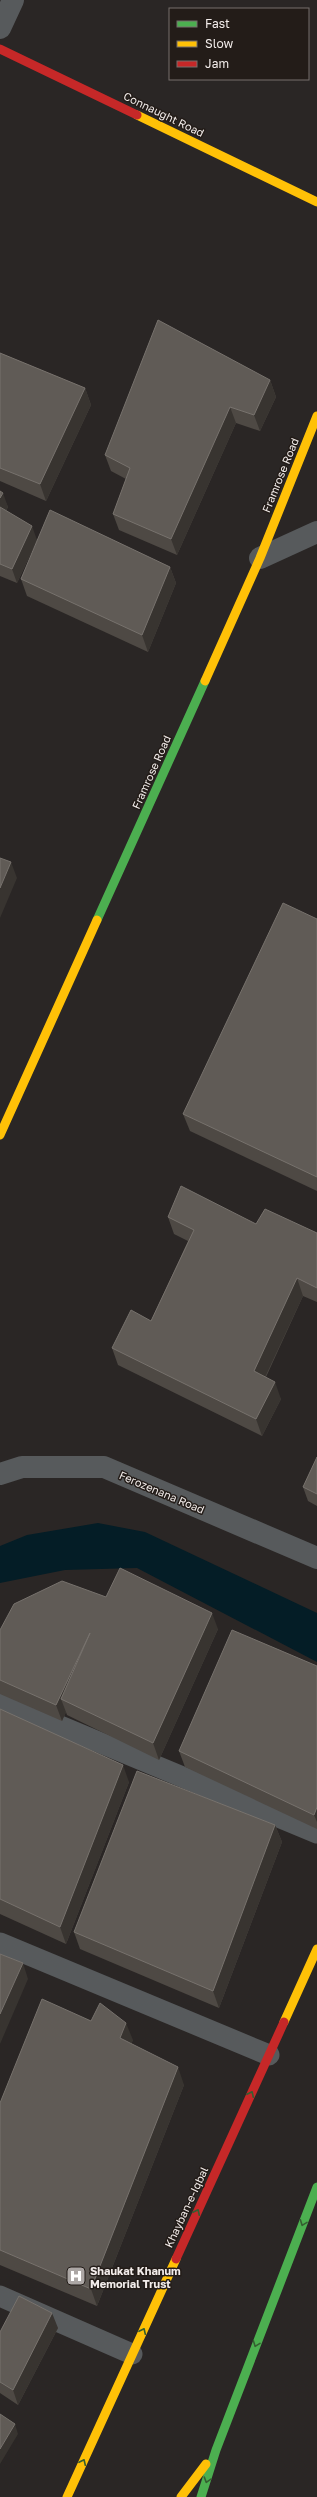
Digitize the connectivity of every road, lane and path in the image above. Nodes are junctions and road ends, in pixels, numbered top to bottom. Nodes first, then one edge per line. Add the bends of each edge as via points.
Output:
1 (13, 0) edge
2 (0, 28) edge
3 (0, 49) edge
4 (317, 202) edge
5 (317, 416) edge
6 (317, 532) edge
7 (260, 558) junction
8 (0, 1135) edge
9 (0, 1474) edge
10 (317, 1558) edge
11 (0, 1701) edge
12 (317, 1833) edge
13 (0, 1943) edge
14 (317, 1949) edge
15 (269, 2055) junction
16 (317, 2187) edge
17 (0, 2296) edge
18 (132, 2354) junction
19 (216, 2450) junction
20 (67, 2497) edge
21 (181, 2497) edge
22 (201, 2497) edge

1 - 2 street
3 - 4 street, Connaught Road
5 - 7 street, Framrose Road
6 - 7 street
7 - 8 street, Framrose Road
9 - 10 street, Ferozenana Road via 22,1467 104,1467
11 - 12 lane
13 - 15 lane
14 - 15 street, Khayban-e-Iqbal
18 -> 15 street, Khayban-e-Iqbal
16 -> 19 street
17 - 18 lane
20 -> 18 street, Khayban-e-Iqbal
19 - 21 street
19 -> 22 street

